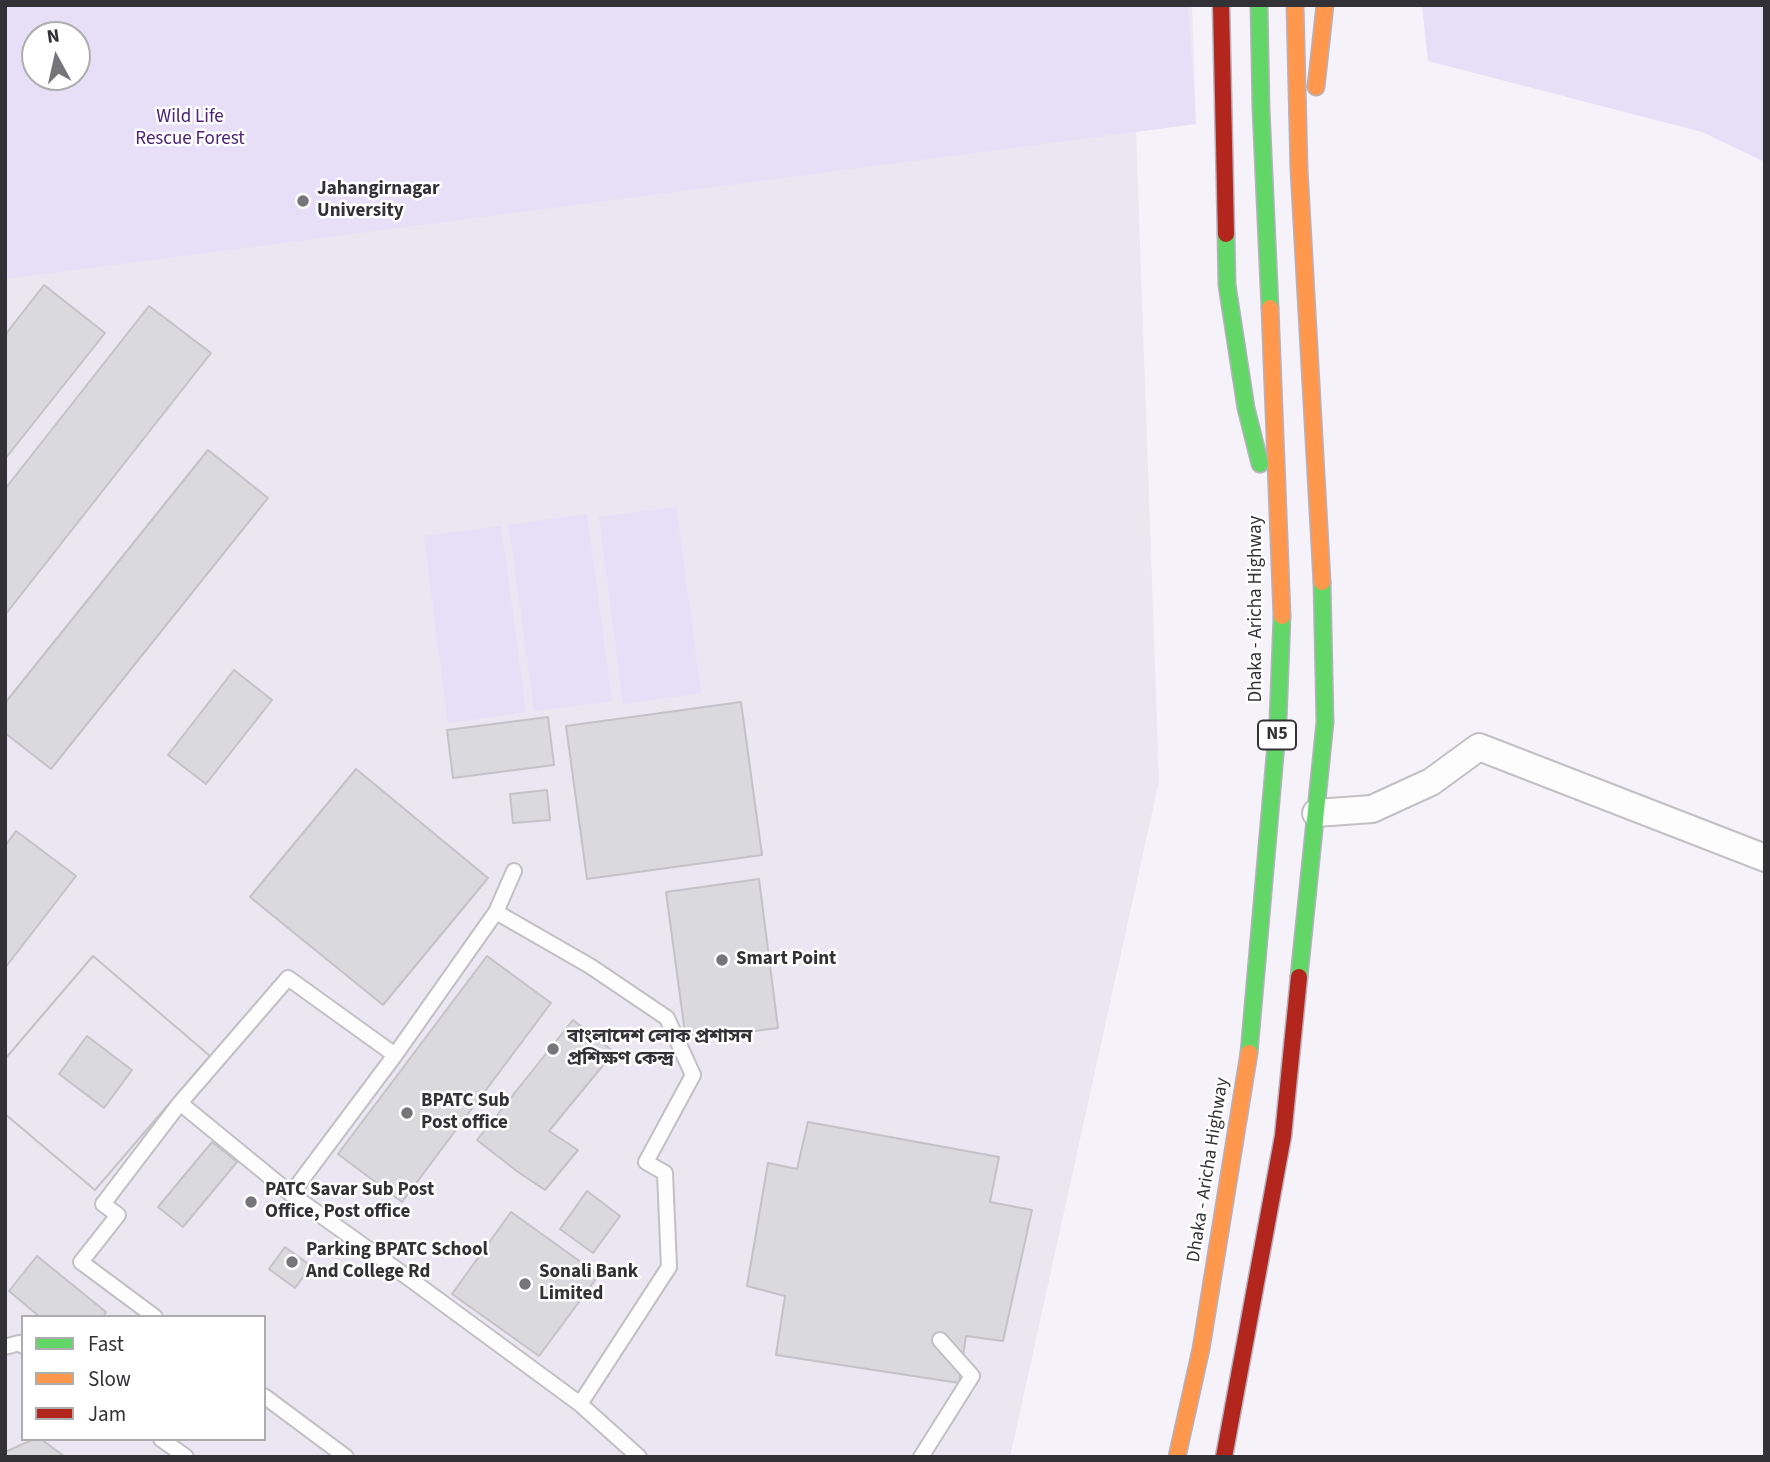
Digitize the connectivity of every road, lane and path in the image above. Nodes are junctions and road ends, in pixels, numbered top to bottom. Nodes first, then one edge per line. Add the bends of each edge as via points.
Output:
1 (1221, 5) edge
2 (1259, 5) edge
3 (1295, 5) edge
4 (1325, 5) edge
5 (1299, 169) junction
6 (1279, 538) junction
7 (1316, 813) junction
8 (1765, 858) edge
9 (514, 871) dead end
10 (496, 912) junction
11 (396, 1055) junction
12 (180, 1103) junction
13 (291, 1194) junction
14 (153, 1315) edge
15 (940, 1340) dead end
16 (266, 1397) edge
17 (580, 1404) junction
18 (164, 1441) edge
19 (186, 1457) edge
20 (346, 1457) edge
21 (639, 1457) edge
22 (921, 1457) edge
23 (1177, 1457) edge
24 (1224, 1457) edge

1 - 6 highway via 1227,285 1246,408
2 - 6 highway, Dhaka - Aricha Highway / N5
3 - 5 highway, N5
4 - 5 highway via 1313,106
5 - 7 highway, N5 via 1324,612 1325,722
6 - 23 highway, Dhaka - Aricha Highway / N5 via 1278,721 1250,1047 1202,1349
7 - 8 street via 1372,809 1431,782 1479,747
7 - 24 highway, N5 via 1283,1136
9 - 10 lane
10 - 11 lane
10 - 17 lane via 590,966 667,1018 693,1075 646,1162 666,1173 668,1267
11 - 12 lane via 288,978
11 - 13 lane
12 - 13 lane
12 - 14 lane via 103,1204 118,1215 81,1262
13 - 17 lane
15 - 22 lane via 972,1376
16 - 20 lane
17 - 21 lane
18 - 19 lane

